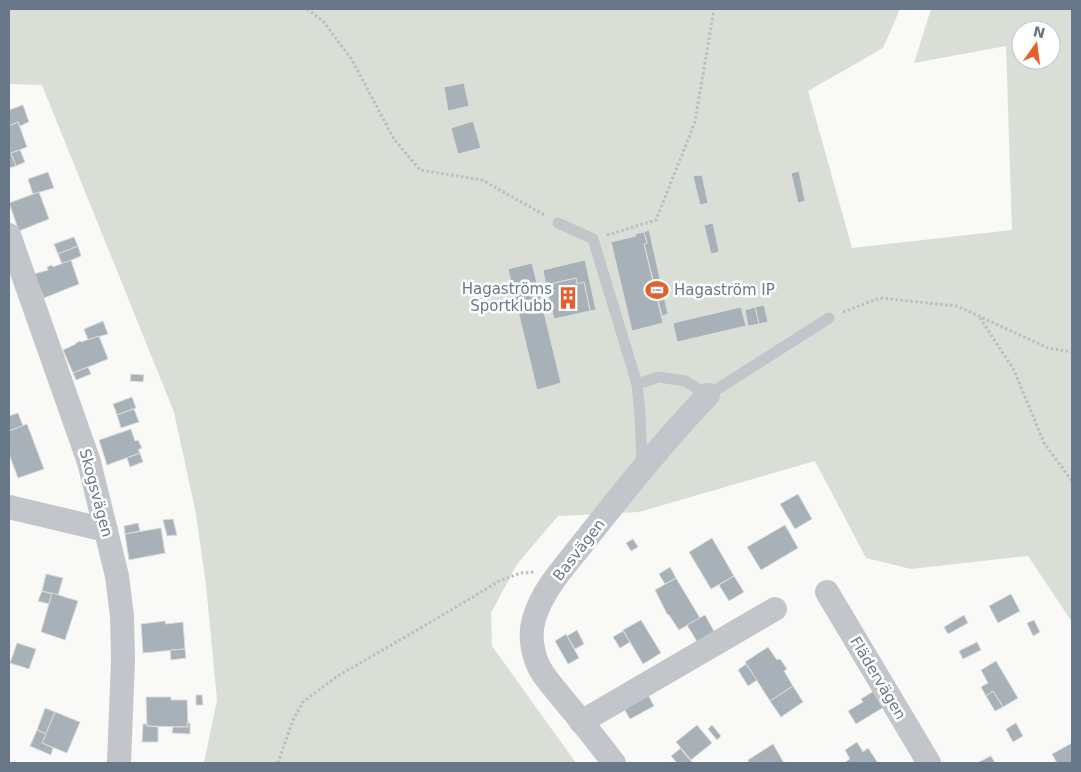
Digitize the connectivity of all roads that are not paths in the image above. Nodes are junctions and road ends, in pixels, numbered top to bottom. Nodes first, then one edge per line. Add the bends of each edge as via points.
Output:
1 (558, 223) road end
2 (9, 235) edge
3 (829, 318) road end
4 (637, 384) junction
5 (708, 395) junction
6 (642, 468) junction
7 (9, 507) edge
8 (106, 530) junction
9 (827, 592) dead end
10 (775, 609) dead end
11 (581, 722) junction
12 (119, 763) edge
13 (614, 763) edge
14 (929, 763) edge

1 - 4 lane via 593,239
2 - 8 street, Skogsvägen via 89,462
3 - 5 lane
4 - 5 lane via 659,377 685,381
4 - 6 lane
5 - 6 street, Basvägen
6 - 11 street, Basvägen via 555,580 534,618 532,629 537,661 543,674
7 - 8 street
8 - 12 street, Skogsvägen via 122,616
9 - 14 street, Flädervägen
10 - 11 street
11 - 13 street, Basvägen

